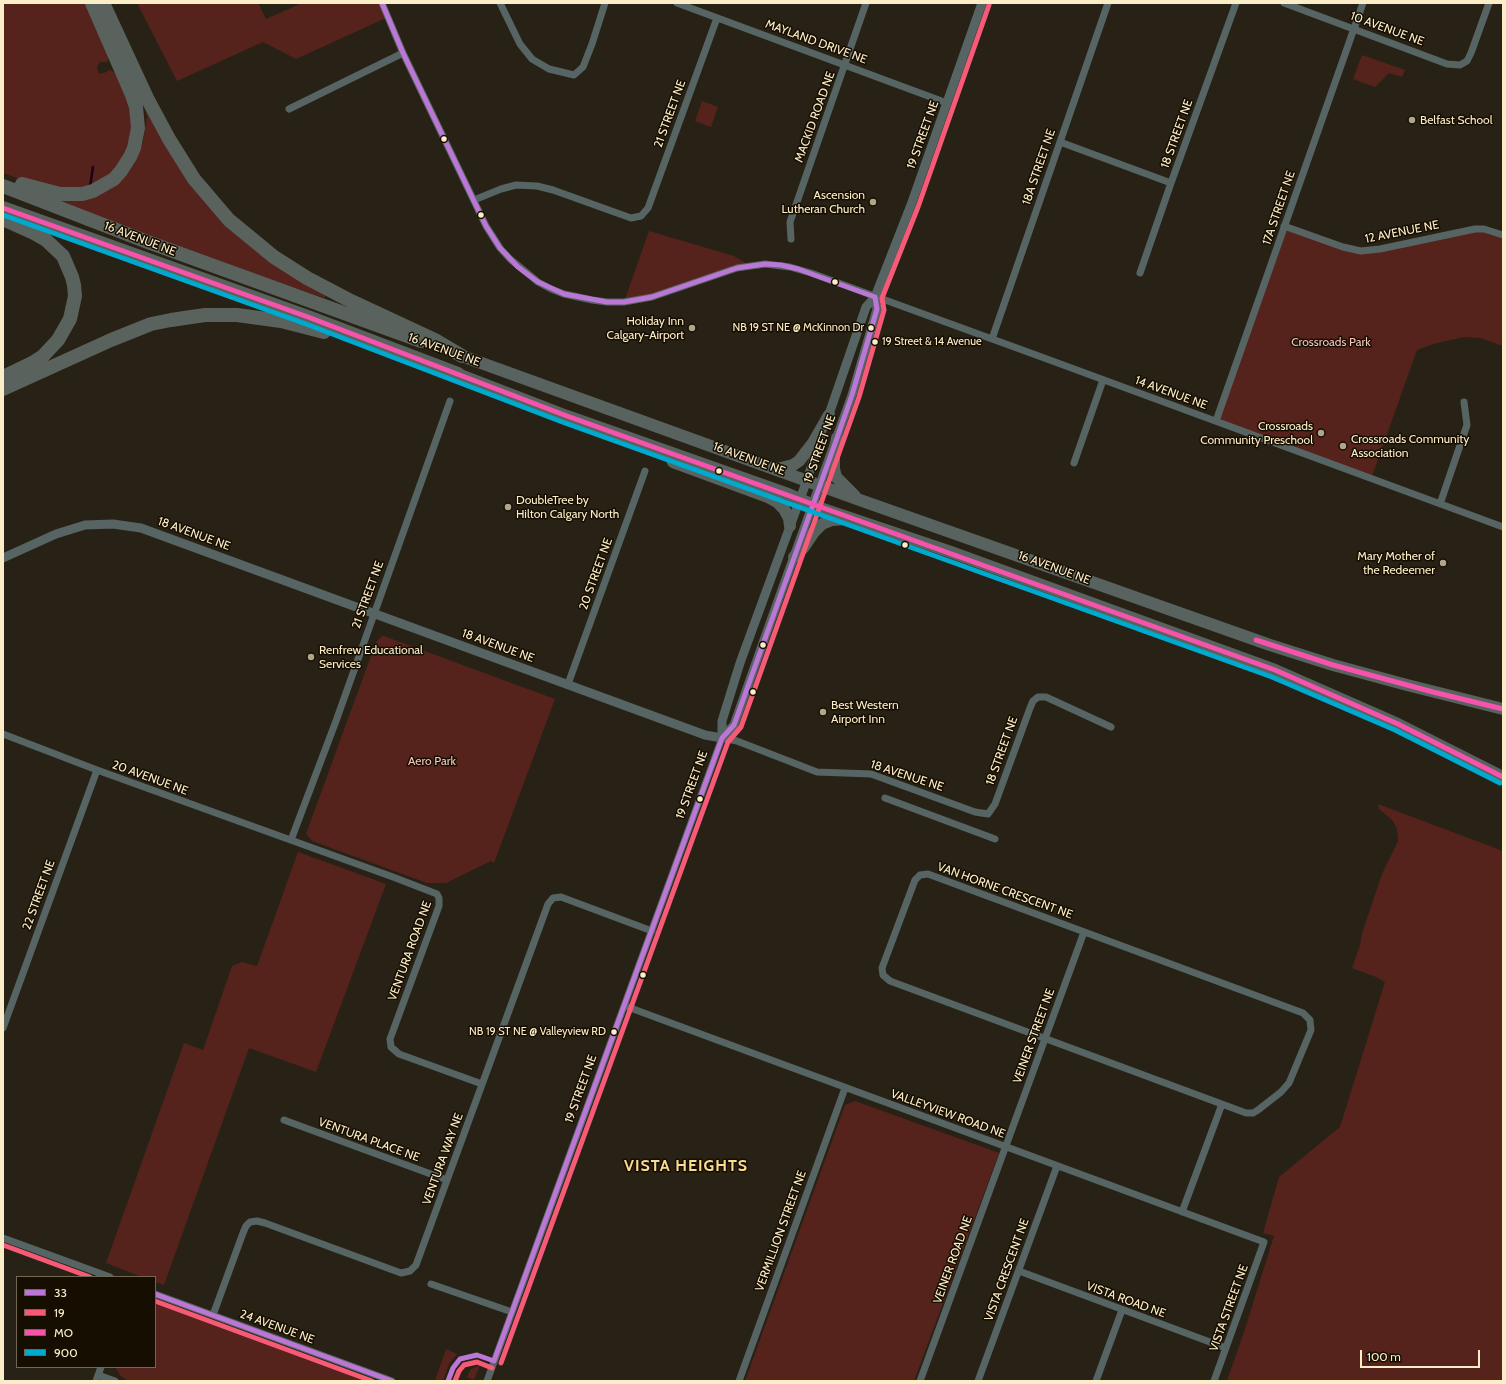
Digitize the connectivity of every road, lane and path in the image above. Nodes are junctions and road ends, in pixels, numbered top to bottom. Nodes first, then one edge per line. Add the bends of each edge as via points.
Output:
1 (92, 3) edge
2 (104, 3) edge
3 (382, 3) edge
4 (500, 3) edge
5 (605, 3) edge
6 (677, 3) edge
7 (866, 3) edge
8 (982, 3) edge
9 (1108, 3) edge
10 (1236, 3) edge
11 (1284, 3) edge
12 (1363, 3) edge
13 (1489, 3) edge
14 (717, 18) junction
15 (1354, 29) junction
16 (403, 53) junction
17 (845, 64) junction
18 (947, 103) junction
19 (289, 109) dead end
20 (1060, 142) junction
21 (3, 177) edge
22 (1171, 183) junction
23 (3, 186) edge
24 (474, 200) junction
25 (3, 208) edge
26 (3, 219) edge
27 (1284, 226) junction
28 (1503, 234) edge
29 (790, 239) dead end
30 (1140, 273) dead end
31 (875, 297) junction
32 (992, 339) junction
33 (392, 349) junction
34 (462, 356) junction
35 (458, 374) joint
36 (3, 377) edge
37 (1103, 380) junction
38 (3, 389) edge
39 (450, 401) dead end
40 (1464, 402) dead end
41 (829, 415) junction
42 (1216, 421) junction
43 (837, 438) junction
44 (661, 449) junction
45 (1074, 463) dead end
46 (777, 469) junction
47 (645, 472) dead end
48 (807, 480) junction
49 (820, 485) junction
50 (800, 499) junction
51 (857, 499) junction
52 (813, 504) junction
53 (1440, 504) junction
54 (855, 520) junction
55 (790, 526) junction
56 (1503, 527) edge
57 (794, 557) junction
58 (3, 558) edge
59 (373, 613) junction
60 (568, 684) junction
61 (1503, 709) edge
62 (1112, 727) dead end
63 (3, 734) edge
64 (722, 738) junction
65 (97, 770) junction
66 (1503, 777) edge
67 (885, 798) dead end
68 (988, 814) joint
69 (995, 839) dead end
70 (291, 840) junction
71 (652, 931) junction
72 (1084, 932) junction
73 (625, 1006) junction
74 (3, 1028) edge
75 (1045, 1038) junction
76 (482, 1084) junction
77 (845, 1088) junction
78 (1222, 1104) junction
79 (284, 1120) dead end
80 (1005, 1147) junction
81 (1057, 1166) junction
82 (447, 1180) junction
83 (1182, 1212) junction
84 (3, 1238) edge
85 (1264, 1242) joint
86 (1019, 1272) junction
87 (107, 1276) edge
88 (431, 1284) dead end
89 (156, 1294) edge
90 (1122, 1310) junction
91 (512, 1312) junction
92 (212, 1315) junction
93 (1226, 1348) junction
94 (101, 1368) edge
95 (97, 1378) edge
96 (115, 1381) edge
97 (392, 1381) edge
98 (487, 1381) edge
99 (739, 1381) edge
100 (920, 1381) edge
101 (978, 1381) edge
102 (1096, 1381) edge
103 (1214, 1381) edge

1 - 21 highway via 129,85 136,107 137,137 130,157 114,179 82,194 60,194 35,189
2 - 34 highway via 177,154 201,188 229,220 274,257 307,278 435,340
3 - 16 street, 14 AVENUE NE
4 - 5 street via 520,44 532,59 549,69 574,75 583,67
6 - 14 street, MAYLAND DRIVE NE
7 - 17 street, MACKID ROAD NE
8 - 18 street, 19 STREET NE
9 - 20 street, 18A STREET NE
10 - 22 street, 18 STREET NE
11 - 15 street, 10 AVENUE NE
12 - 15 street, 17A STREET NE
13 - 15 street, 10 AVENUE NE via 1472,53 1467,61 1460,65 1447,64
14 - 17 street, MAYLAND DRIVE NE
14 - 24 street, 21 STREET NE via 648,208 641,216 631,218 537,186 516,185
15 - 27 street, 17A STREET NE
16 - 19 street
16 - 24 street, 14 AVENUE NE
17 - 18 street, MAYLAND DRIVE NE
17 - 29 street, MACKID ROAD NE via 790,222
18 - 31 street, 19 STREET NE
20 - 22 street
20 - 32 street, 18A STREET NE
22 - 30 street, 18 STREET NE
23 - 34 highway, 16 AVENUE NE via 152,244
24 - 31 street, 14 AVENUE NE via 486,226 510,259 538,282 564,294 607,302 637,300 737,268 765,264 798,269
25 - 33 highway, 16 AVENUE NE
26 - 36 highway via 32,232 63,256 72,277 75,296 70,319 58,340 43,356
27 - 28 street, 12 AVENUE NE via 1361,251 1475,229
27 - 42 street, 17A STREET NE
31 - 32 street, 14 AVENUE NE
31 - 41 street, 19 STREET NE via 866,306
31 - 43 street, 19 STREET NE via 877,309
32 - 37 street, 14 AVENUE NE
33 - 35 highway, 16 AVENUE NE
33 - 38 highway via 266,318 205,315 152,324
34 - 46 highway, 16 AVENUE NE
35 - 44 highway, 16 AVENUE NE
37 - 42 street, 14 AVENUE NE
37 - 45 street
39 - 59 street, 21 STREET NE
40 - 53 street via 1467,425
41 - 46 highway via 799,461
41 - 48 street, 19 STREET NE
42 - 53 street, 14 AVENUE NE
43 - 49 street, 19 STREET NE
43 - 51 highway via 834,456 836,477
44 - 50 highway, 16 AVENUE NE
44 - 55 highway via 673,462 777,502 789,518
46 - 48 highway, 16 AVENUE NE
47 - 60 street, 20 STREET NE
48 - 49 highway, 16 AVENUE NE
48 - 50 street, 19 STREET NE
49 - 51 highway, 16 AVENUE NE
49 - 52 street, 19 STREET NE
50 - 52 highway, 16 AVENUE NE
50 - 55 street, 19 STREET NE
51 - 61 highway, 16 AVENUE NE via 1284,650 1406,685
52 - 54 highway, 16 AVENUE NE
52 - 57 street, 19 STREET NE
53 - 56 street, 14 AVENUE NE
54 - 57 highway via 832,520 822,524
54 - 66 highway, 16 AVENUE NE via 1274,670 1398,724
55 - 64 street, 19 STREET NE via 740,663 722,721
57 - 64 street, 19 STREET NE via 734,725
58 - 59 street, 18 AVENUE NE via 56,534 85,525 127,525 157,533
59 - 60 street, 18 AVENUE NE
59 - 70 street, 21 STREET NE
60 - 64 street, 18 AVENUE NE via 706,735
62 - 68 street, 18 STREET NE via 1046,696 1038,696 1030,708 995,804
63 - 65 street, 20 AVENUE NE
64 - 68 street, 18 AVENUE NE via 737,741 817,772 871,774
64 - 71 street, 19 STREET NE
65 - 70 street, 20 AVENUE NE
65 - 74 street, 22 STREET NE
67 - 69 street
70 - 76 street, VENTURA ROAD NE via 437,894 439,906 390,1039 390,1047 399,1054
71 - 73 street, 19 STREET NE
71 - 76 street, VENTURA WAY NE via 561,898 554,898 548,904
72 - 75 street, VEINER STREET NE
72 - 75 street, VAN HORNE CRESCENT NE via 928,874 920,875 915,880 882,968 886,978
72 - 78 street, VAN HORNE CRESCENT NE via 1307,1016 1311,1030 1289,1082 1281,1092 1252,1113
73 - 77 street, VALLEYVIEW ROAD NE
73 - 91 street, 19 STREET NE
75 - 78 street, VAN HORNE CRESCENT NE
75 - 80 street, VEINER STREET NE
76 - 82 street, VENTURA WAY NE
77 - 80 street, VALLEYVIEW ROAD NE
77 - 99 street, VERMILLION STREET NE
78 - 83 street
79 - 82 street, VENTURA PLACE NE
80 - 81 street, VALLEYVIEW ROAD NE
80 - 100 street, VEINER ROAD NE
81 - 83 street, VALLEYVIEW ROAD NE
81 - 86 street, VISTA CRESCENT NE
82 - 92 street, VENTURA WAY NE via 416,1266 401,1273 265,1223 250,1222 243,1233
83 - 85 street, VALLEYVIEW ROAD NE
84 - 87 street
85 - 93 street, VISTA STREET NE
86 - 90 street, VISTA ROAD NE
86 - 101 street, VISTA CRESCENT NE
88 - 91 street
89 - 92 street, 24 AVENUE NE
90 - 93 street, VISTA ROAD NE
90 - 102 street
91 - 98 street, 19 STREET NE
92 - 97 street, 24 AVENUE NE
93 - 103 street, VISTA STREET NE
94 - 95 street
95 - 96 street

